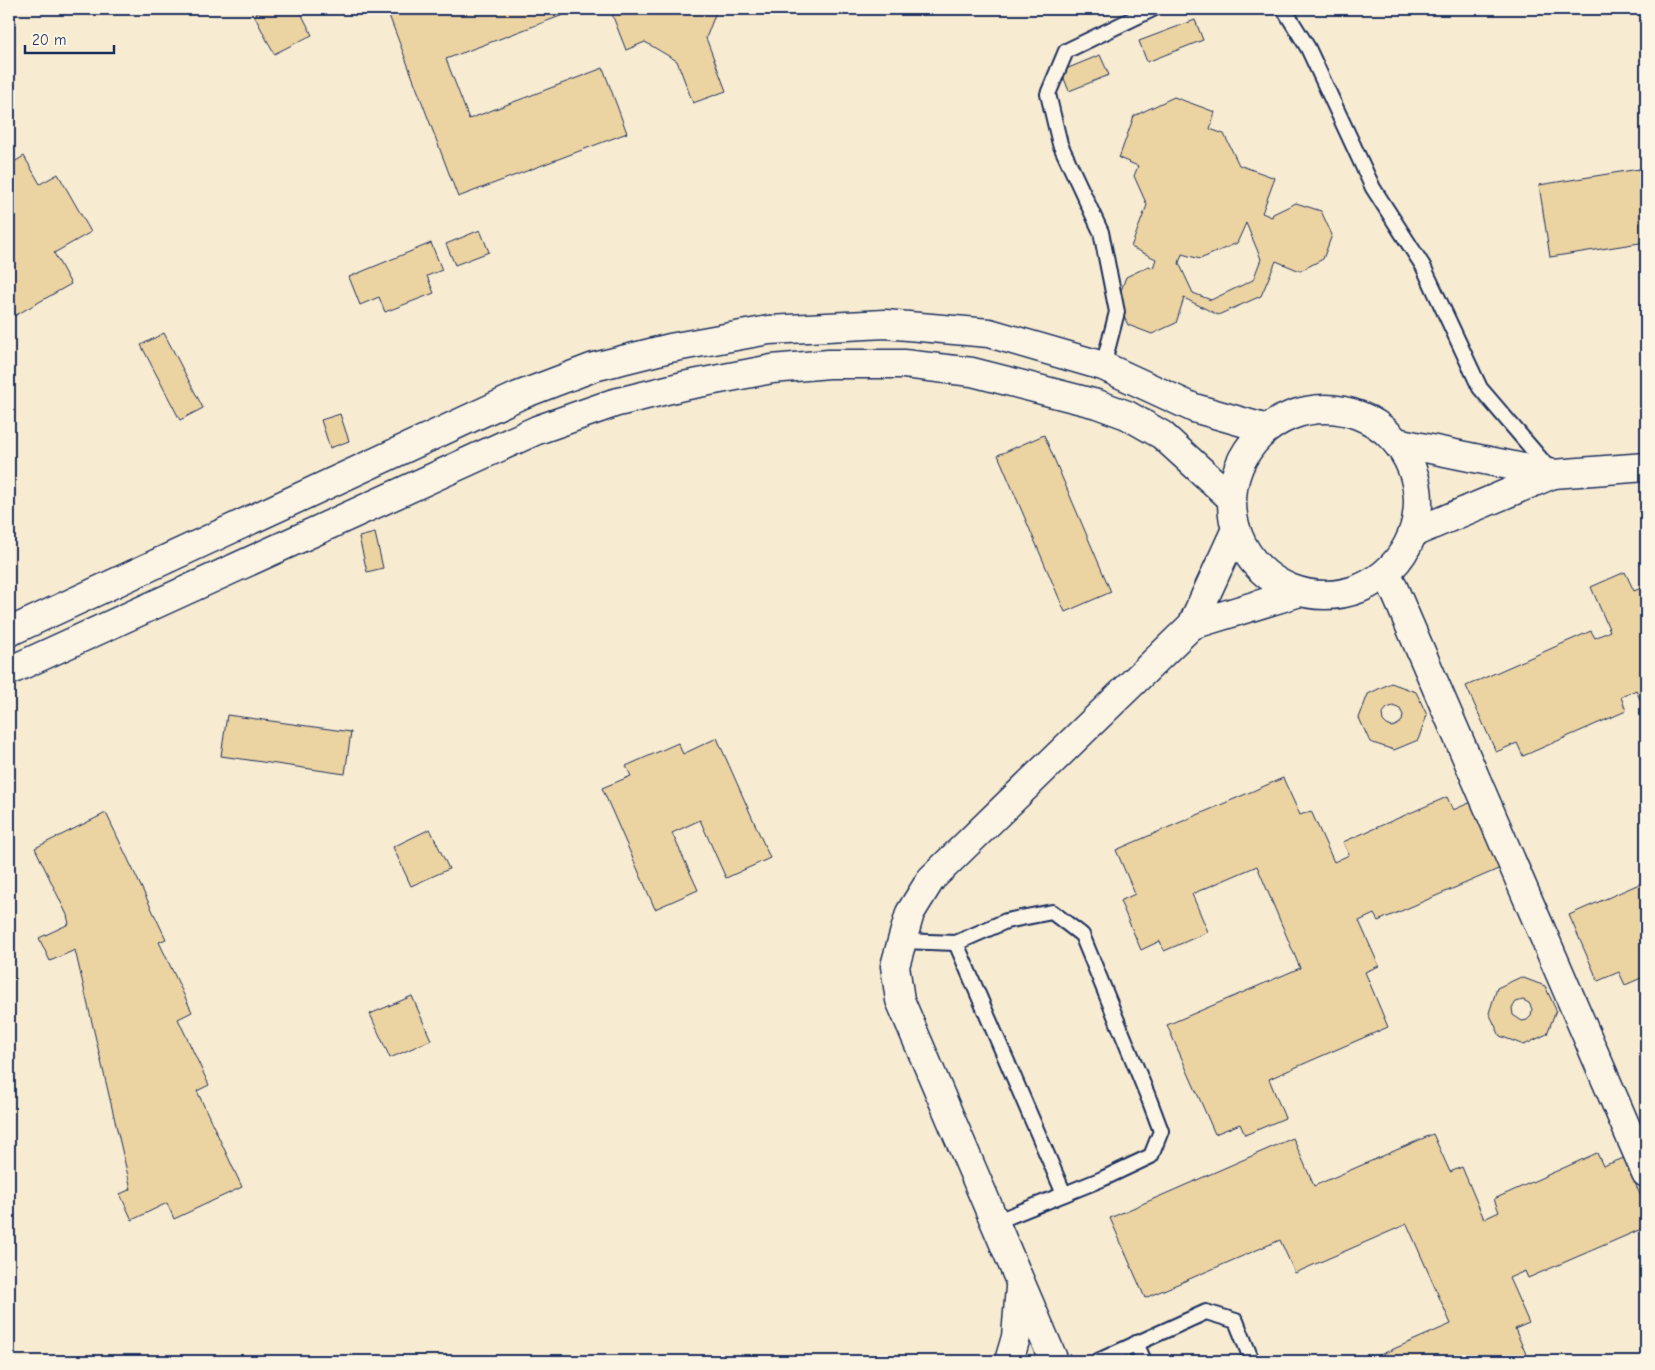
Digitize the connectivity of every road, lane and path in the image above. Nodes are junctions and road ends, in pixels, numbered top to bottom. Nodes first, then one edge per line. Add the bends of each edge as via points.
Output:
1 (1153, 9) edge
2 (1284, 9) edge
3 (1103, 366) junction
4 (1268, 429) junction
5 (1396, 442) junction
6 (1646, 467) edge
7 (1554, 474) junction
8 (1231, 498) junction
9 (1236, 529) junction
10 (1413, 533) junction
11 (1388, 573) junction
12 (1300, 592) junction
13 (1192, 625) junction
14 (9, 632) edge
15 (9, 671) edge
16 (902, 941) junction
17 (956, 943) junction
18 (1646, 1173) edge
19 (1064, 1194) junction
20 (995, 1222) junction
21 (1021, 1283) junction
22 (1136, 1343) junction
23 (1008, 1361) edge
24 (1054, 1361) edge
25 (1098, 1361) edge
26 (1144, 1361) edge
27 (1252, 1361) edge

1 - 3 lane via 1066,51 1048,94 1060,144 1101,232 1118,312
2 - 7 lane via 1308,48 1373,188 1423,266 1480,388
3 - 4 street via 1194,408
3 - 14 street via 989,332 885,324 769,330 594,366 518,396
4 - 5 street via 1304,410 1335,408 1364,416
4 - 8 street via 1253,442 1237,468
5 - 7 street
5 - 10 street via 1408,458 1418,487
6 - 7 street
7 - 10 street
8 - 9 street
8 - 15 street via 1162,435 1127,415 1097,404 972,372 904,364 829,364 772,369 623,401 537,430
9 - 12 street via 1250,557 1272,579
9 - 13 street
10 - 11 street via 1407,548
11 - 12 street via 1361,589 1331,596
11 - 18 street
12 - 13 street
13 - 16 street via 931,879 910,913
16 - 17 lane
16 - 20 street via 896,966 900,1000
17 - 19 lane
17 - 19 lane via 1006,921 1052,912 1082,935 1161,1131 1151,1156
19 - 20 lane
20 - 21 street
21 - 23 street via 1016,1337
21 - 24 street
22 - 25 lane
22 - 26 lane
22 - 27 lane via 1206,1312 1236,1321

